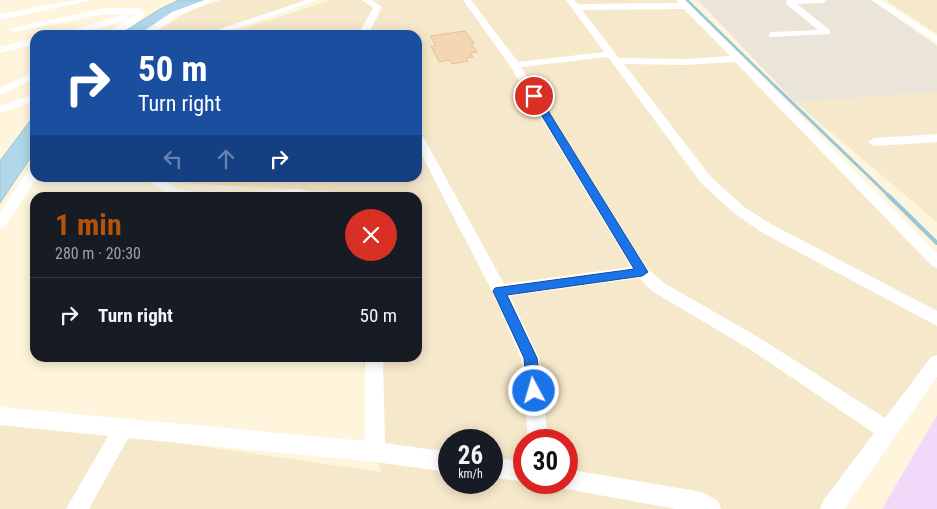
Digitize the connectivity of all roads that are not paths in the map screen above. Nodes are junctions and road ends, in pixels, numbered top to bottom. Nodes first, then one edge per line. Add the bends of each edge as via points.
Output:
1 (88, 0) edge
2 (136, 0) edge
3 (212, 0) edge
4 (314, 0) edge
5 (366, 0) edge
6 (467, 0) edge
7 (823, 0) edge
8 (876, 0) edge
9 (683, 3) edge
10 (572, 4) edge
11 (139, 11) junction
12 (0, 17) edge
13 (14, 28) dead end
14 (81, 30) edge
15 (117, 30) edge
16 (151, 30) edge
17 (223, 30) edge
18 (365, 30) edge
19 (772, 35) dead end
20 (937, 40) edge
21 (30, 42) edge
22 (0, 50) edge
23 (612, 58) junction
24 (738, 59) junction
25 (515, 64) junction
26 (30, 77) edge
27 (0, 92) edge
28 (30, 99) edge
29 (0, 110) edge
30 (937, 138) edge
31 (874, 142) dead end
32 (422, 145) edge
33 (30, 178) edge
34 (158, 182) edge
35 (173, 192) edge
36 (0, 223) edge
37 (937, 262) edge
38 (642, 272) junction
39 (500, 291) junction
40 (937, 318) edge
41 (374, 362) edge
42 (937, 363) edge
43 (0, 416) edge
44 (123, 428) junction
45 (537, 429) edge
46 (888, 431) junction
47 (375, 452) junction
48 (438, 461) edge
49 (578, 481) edge
50 (77, 509) edge
51 (710, 509) edge
52 (831, 509) edge

1 - 12 street
2 - 11 street
3 - 16 street via 175,14
4 - 17 street
5 - 18 street via 378,6 376,16
6 - 25 street
7 - 19 street via 789,2 827,32
8 - 20 street
9 - 10 street
9 - 24 street
10 - 23 street
11 - 13 street via 105,11
11 - 14 street
11 - 15 street via 139,17
21 - 22 street
23 - 24 street via 685,62
23 - 25 street
23 - 40 street via 706,180 740,210 766,228
24 - 37 street
25 - 38 street
26 - 27 street
28 - 29 street
30 - 31 street
32 - 39 street
33 - 36 street
34 - 35 street
38 - 39 street
38 - 46 street via 658,286 757,345
39 - 45 street via 530,358
41 - 47 street
42 - 46 street
43 - 44 street
44 - 47 street
44 - 50 street
46 - 52 street
47 - 48 street
49 - 51 street via 702,503

